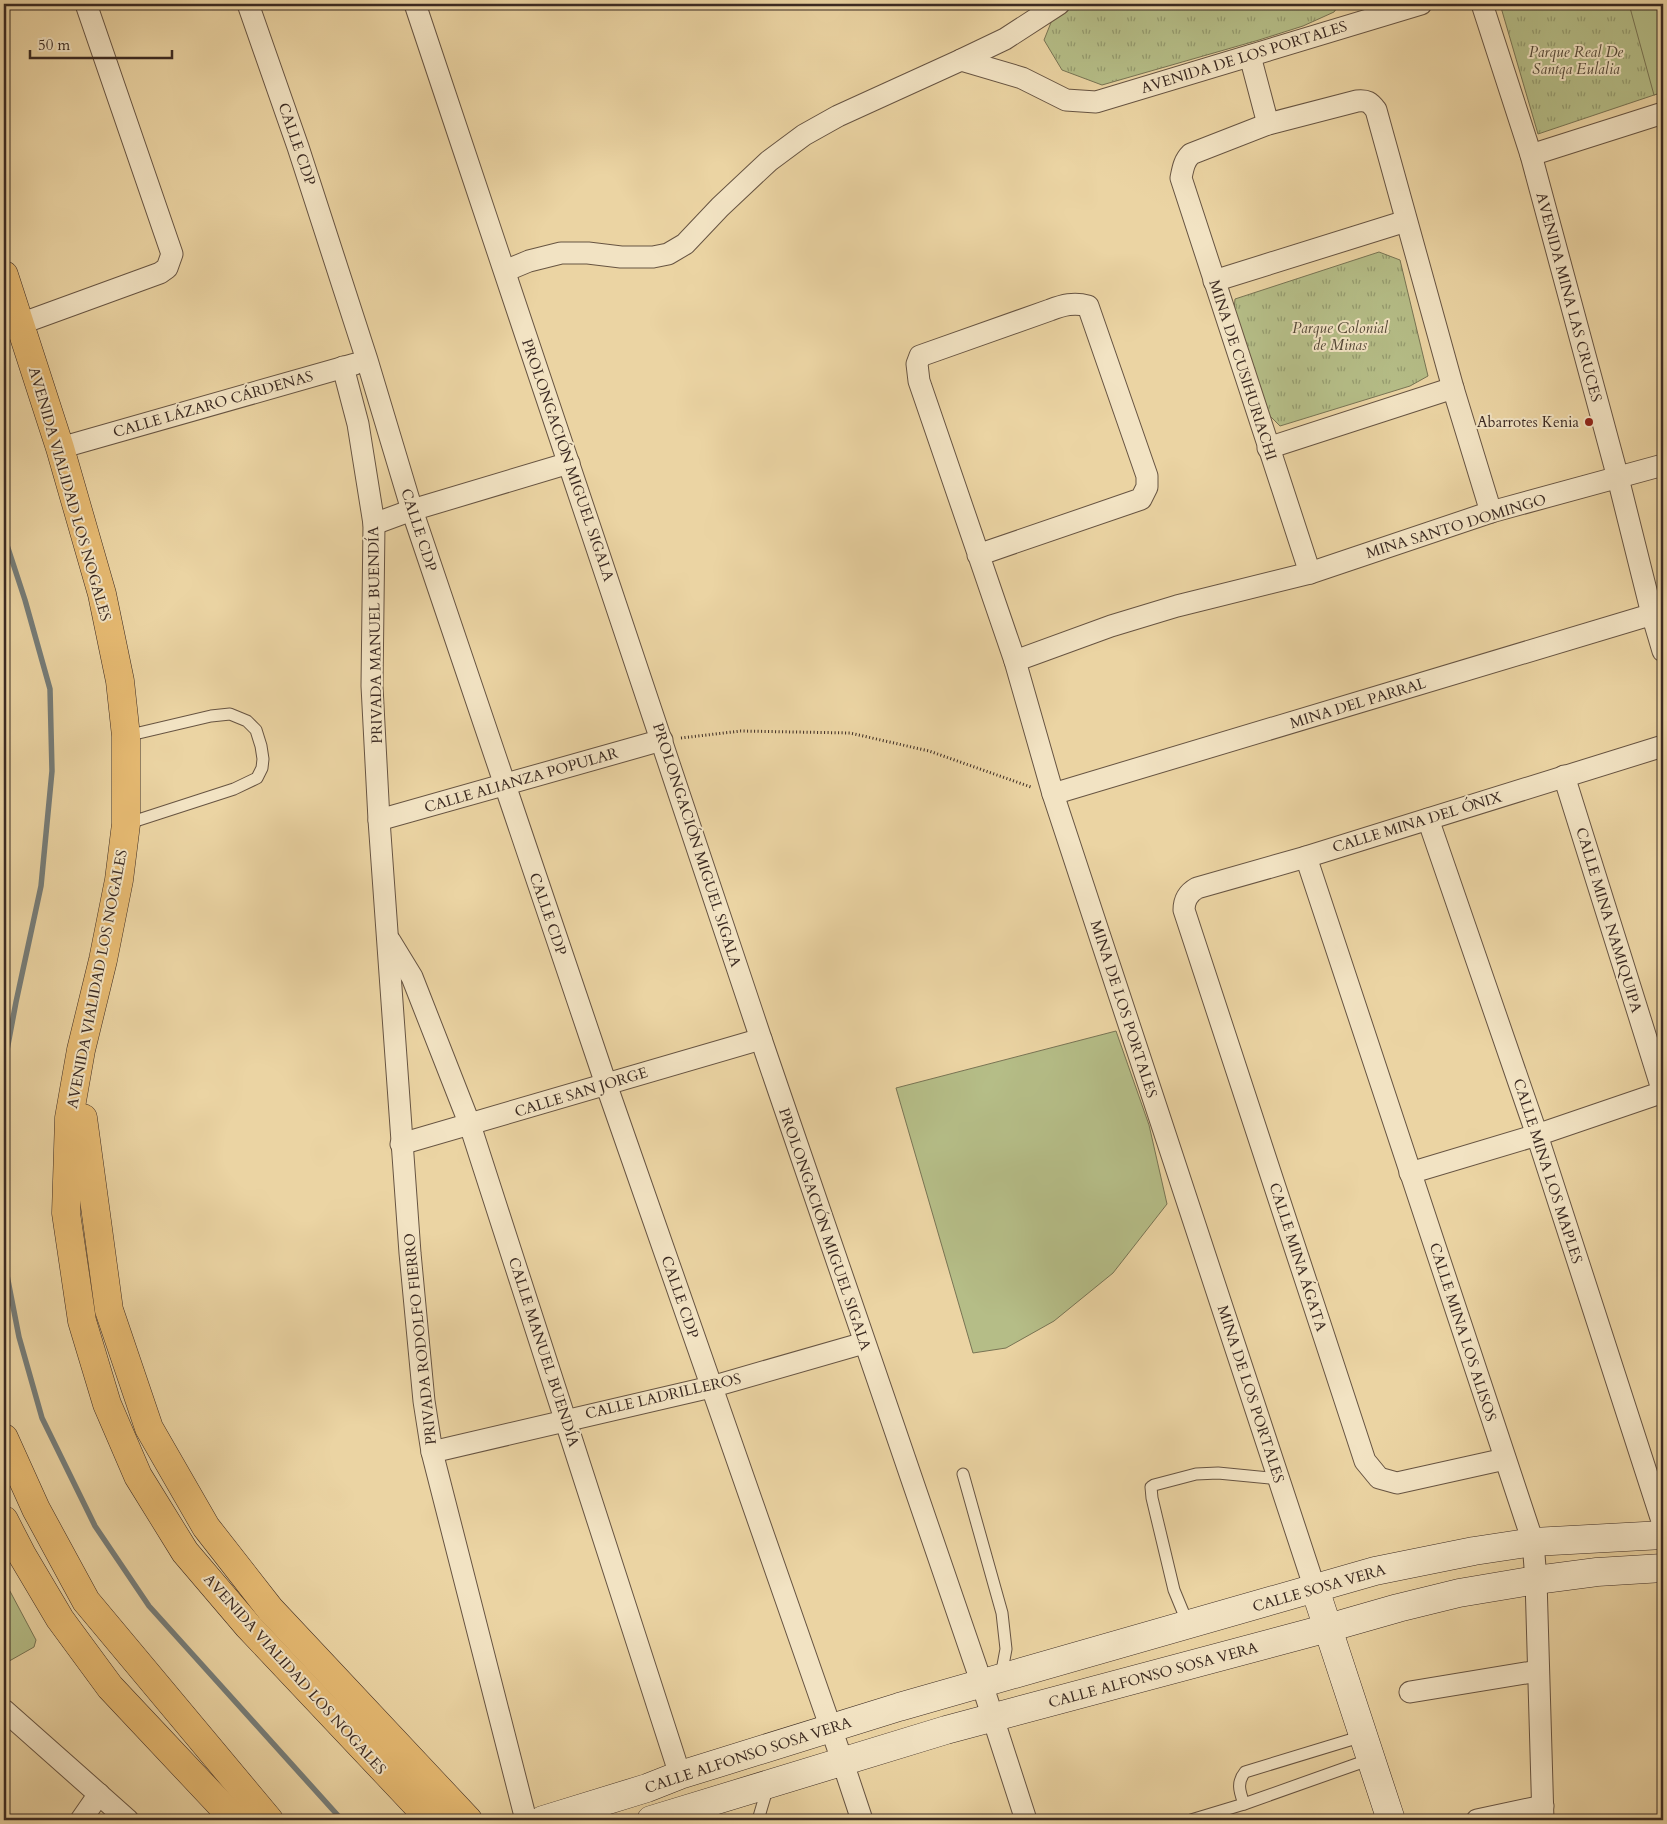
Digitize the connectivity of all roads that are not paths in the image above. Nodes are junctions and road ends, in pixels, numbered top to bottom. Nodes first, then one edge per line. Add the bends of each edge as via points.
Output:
1 (86, 4) edge
2 (248, 4) edge
3 (415, 4) edge
4 (1059, 4) edge
5 (1421, 4) edge
6 (1482, 4) edge
7 (1250, 56) junction
8 (961, 60) junction
9 (1661, 121) edge
10 (1268, 124) junction
11 (1530, 156) junction
12 (1406, 221) junction
13 (505, 271) junction
14 (4, 275) edge
15 (1214, 281) junction
16 (20, 324) junction
17 (367, 360) junction
18 (343, 367) junction
19 (1453, 388) junction
20 (60, 448) junction
21 (1268, 448) junction
22 (569, 463) junction
23 (1663, 464) edge
24 (1618, 478) junction
25 (412, 510) junction
26 (1492, 512) junction
27 (374, 524) junction
28 (978, 555) junction
29 (1310, 573) junction
30 (1658, 612) edge
31 (1663, 651) edge
32 (1015, 661) junction
33 (126, 736) junction
34 (662, 740) junction
35 (1663, 746) edge
36 (1564, 776) junction
37 (505, 785) junction
38 (1053, 794) junction
39 (1428, 819) junction
40 (379, 820) junction
41 (126, 824) junction
42 (1306, 857) junction
43 (1184, 910) joint
44 (388, 936) junction
45 (761, 1040) junction
46 (77, 1072) junction
47 (606, 1084) junction
48 (1663, 1092) edge
49 (470, 1125) junction
50 (1536, 1136) junction
51 (402, 1144) junction
52 (1410, 1174) junction
53 (864, 1343) junction
54 (711, 1386) junction
55 (566, 1420) junction
56 (4, 1438) edge
57 (432, 1452) junction
58 (1505, 1458) junction
59 (963, 1474) dead end
60 (1279, 1479) junction
61 (4, 1520) edge
62 (1663, 1524) edge
63 (1663, 1535) edge
64 (1533, 1542) junction
65 (1663, 1568) edge
66 (1536, 1580) junction
67 (1315, 1588) junction
68 (1188, 1625) junction
69 (1328, 1628) junction
70 (1538, 1671) junction
71 (991, 1681) junction
72 (1410, 1692) dead end
73 (4, 1710) edge
74 (992, 1718) junction
75 (831, 1728) junction
76 (1367, 1748) junction
77 (842, 1760) junction
78 (680, 1775) junction
79 (769, 1783) junction
80 (646, 1788) junction
81 (98, 1794) junction
82 (1244, 1804) junction
83 (1543, 1813) edge
84 (654, 1819) edge
85 (81, 1820) edge
86 (128, 1820) edge
87 (235, 1820) edge
88 (269, 1820) edge
89 (430, 1820) edge
90 (468, 1820) edge
91 (526, 1820) edge
92 (543, 1820) edge
93 (758, 1820) edge
94 (862, 1820) edge
95 (1026, 1820) edge
96 (1191, 1820) edge
97 (1391, 1820) edge
98 (1477, 1820) edge

1 - 16 street via 172,254 167,268 160,273
2 - 17 street, CALLE CDP
3 - 13 street, PROLONGACIÓN MIGUEL SIGALA
4 - 8 street via 1005,40
5 - 7 street, AVENIDA DE LOS PORTALES
6 - 11 street, AVENIDA MINA LAS CRUCES
7 - 8 street, AVENIDA DE LOS PORTALES via 1096,102 1066,100 1022,78
7 - 10 street
8 - 13 street via 804,135 769,161 685,244 668,254 621,257 561,253
9 - 11 street
10 - 12 street via 1357,101 1370,102 1376,110
10 - 15 street, MINA DE CUSIHURIACHI via 1191,154 1183,167 1181,178
11 - 24 street, AVENIDA MINA LAS CRUCES
12 - 15 street
12 - 19 street
13 - 22 street, PROLONGACIÓN MIGUEL SIGALA
14 - 16 highway, AVENIDA VIALIDAD LOS NOGALES
15 - 21 street, MINA DE CUSIHURIACHI
16 - 20 highway, AVENIDA VIALIDAD LOS NOGALES
17 - 18 street, CALLE LÁZARO CÁRDENAS
17 - 25 street, CALLE CDP
18 - 20 street, CALLE LÁZARO CÁRDENAS
18 - 27 street, PRIVADA MANUEL BUENDÍA via 358,424
19 - 21 street
19 - 26 street
20 - 33 highway, AVENIDA VIALIDAD LOS NOGALES via 102,594 120,682
21 - 29 street, MINA DE CUSIHURIACHI
22 - 25 street
22 - 34 street, PROLONGACIÓN MIGUEL SIGALA
23 - 24 street, MINA SANTO DOMINGO
24 - 26 street, MINA SANTO DOMINGO
24 - 30 street, AVENIDA MINA LAS CRUCES
25 - 27 street
25 - 37 street, CALLE CDP
26 - 29 street, MINA SANTO DOMINGO
27 - 40 street, PRIVADA MANUEL BUENDÍA via 372,686
28 - 28 street, MINA DE LOS PORTALES via 1141,499 1146,493 1147,476 1088,306 1067,304 920,356 916,364
28 - 32 street, MINA DE LOS PORTALES
29 - 32 street, MINA SANTO DOMINGO via 1167,608
30 - 31 street, AVENIDA MINA LAS CRUCES
30 - 38 street, MINA DEL PARRAL
32 - 38 street, MINA DE LOS PORTALES
33 - 41 highway, AVENIDA VIALIDAD LOS NOGALES
33 - 41 lane via 230,714 247,721 256,730 263,759 257,778 234,789
34 - 37 street, CALLE ALIANZA POPULAR
34 - 45 street, PROLONGACIÓN MIGUEL SIGALA
35 - 36 street, CALLE MINA DEL ÓNIX
36 - 39 street, CALLE MINA DEL ÓNIX
36 - 48 street, CALLE MINA NAMIQUIPA
37 - 40 street, CALLE ALIANZA POPULAR
37 - 47 street, CALLE CDP
38 - 60 street, MINA DE LOS PORTALES
39 - 42 street, CALLE MINA DEL ÓNIX
39 - 50 street, CALLE MINA LOS MAPLES
40 - 44 street, PRIVADA MANUEL BUENDÍA
41 - 46 highway, AVENIDA VIALIDAD LOS NOGALES via 118,889
42 - 43 street, CALLE MINA DEL ÓNIX via 1197,888 1188,896
42 - 52 street, CALLE MINA LOS ALISOS
43 - 58 street, CALLE MINA ÁGATA via 1365,1461 1379,1478 1397,1483
44 - 49 street, CALLE MANUEL BUENDÍA via 412,977
44 - 51 street, PRIVADA RODOLFO FIERRO
45 - 47 street, CALLE SAN JORGE
45 - 53 street, PROLONGACIÓN MIGUEL SIGALA
46 - 89 highway, AVENIDA VIALIDAD LOS NOGALES via 69,1118 66,1212 82,1322 107,1404 138,1476 186,1552 248,1626
46 - 90 highway via 109,1310 148,1428 206,1527 270,1609
47 - 49 street, CALLE SAN JORGE
47 - 54 street, CALLE CDP
48 - 50 street
49 - 51 street, CALLE SAN JORGE
49 - 55 street, CALLE MANUEL BUENDÍA
50 - 52 street
50 - 62 street, CALLE MINA LOS MAPLES
51 - 57 street, PRIVADA RODOLFO FIERRO via 424,1401
52 - 58 street, CALLE MINA LOS ALISOS
53 - 54 street, CALLE LADRILLEROS
53 - 71 street, PROLONGACIÓN MIGUEL SIGALA
54 - 55 street, CALLE LADRILLEROS
54 - 75 street, CALLE CDP
55 - 57 street, CALLE LADRILLEROS
55 - 78 street, CALLE MANUEL BUENDÍA
56 - 88 highway via 36,1509 86,1601
57 - 91 street, PRIVADA RODOLFO FIERRO
58 - 64 street, CALLE MINA LOS ALISOS
59 - 71 lane via 1002,1613 1006,1649
60 - 67 street, MINA DE LOS PORTALES
60 - 68 lane via 1196,1474 1151,1488 1174,1590
61 - 87 highway via 60,1620 110,1687
63 - 64 main road, CALLE SOSA VERA
64 - 66 street, CALLE MINA LOS ALISOS
64 - 67 main road, CALLE SOSA VERA via 1375,1571
65 - 66 main road, CALLE ALFONSO SOSA VERA
66 - 69 main road, CALLE ALFONSO SOSA VERA via 1459,1592
66 - 70 street, CALLE MINA LOS ALISOS
67 - 68 main road, CALLE SOSA VERA
67 - 69 main road
68 - 71 main road, CALLE SOSA VERA
69 - 74 main road, CALLE ALFONSO SOSA VERA
69 - 76 main road
70 - 72 street
70 - 83 street, CALLE MINA LOS ALISOS
71 - 74 street, PROLONGACIÓN MIGUEL SIGALA
71 - 75 main road, CALLE ALFONSO SOSA VERA
73 - 81 street
74 - 77 main road, CALLE ALFONSO SOSA VERA
74 - 95 street, PROLONGACIÓN MIGUEL SIGALA
75 - 77 street, CALLE CDP
75 - 78 main road, CALLE ALFONSO SOSA VERA
76 - 82 lane
76 - 82 lane via 1245,1772 1239,1782
76 - 97 main road
77 - 79 main road, CALLE ALFONSO SOSA VERA
77 - 94 street, CALLE CDP
78 - 80 main road, CALLE ALFONSO SOSA VERA
79 - 84 main road, CALLE ALFONSO SOSA VERA
79 - 93 lane
80 - 84 main road
80 - 92 main road, CALLE ALFONSO SOSA VERA
81 - 85 street
81 - 86 street
82 - 96 lane
83 - 98 street

